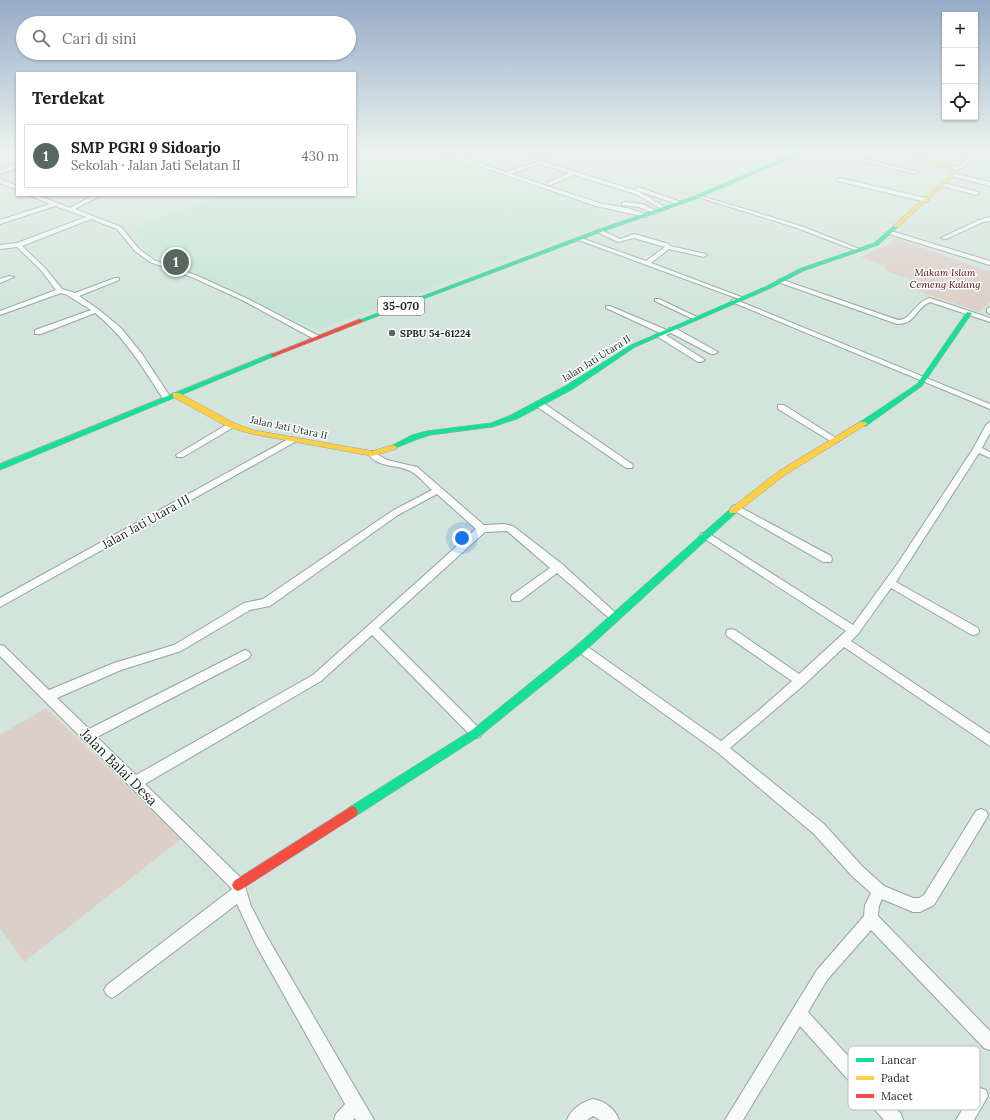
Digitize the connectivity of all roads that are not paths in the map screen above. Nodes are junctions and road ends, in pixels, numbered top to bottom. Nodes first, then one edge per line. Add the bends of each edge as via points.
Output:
1 (83, 203) edge
2 (580, 203) edge
3 (593, 203) edge
4 (623, 203) edge
5 (654, 203) edge
6 (715, 203) edge
7 (922, 203) edge
8 (54, 204) joint
9 (630, 204) joint
10 (679, 204) edge
11 (665, 209) junction
12 (70, 210) junction
13 (656, 212) junction
14 (646, 215) junction
15 (92, 217) junction
16 (990, 219) edge
17 (630, 221) junction
18 (0, 222) edge
19 (599, 231) junction
20 (891, 233) junction
21 (944, 238) dead end
22 (579, 239) junction
23 (18, 245) junction
24 (0, 247) edge
25 (668, 247) junction
26 (859, 250) junction
27 (704, 255) dead end
28 (647, 263) junction
29 (990, 263) edge
30 (11, 277) dead end
31 (117, 279) dead end
32 (0, 281) edge
33 (780, 282) junction
34 (60, 291) junction
35 (74, 296) junction
36 (738, 299) junction
37 (657, 300) dead end
38 (608, 307) dead end
39 (990, 308) edge
40 (96, 310) junction
41 (990, 312) edge
42 (0, 313) edge
43 (969, 313) junction
44 (695, 318) junction
45 (990, 320) edge
46 (38, 332) dead end
47 (666, 332) junction
48 (317, 337) junction
49 (714, 352) dead end
50 (701, 360) dead end
51 (923, 381) junction
52 (176, 395) junction
53 (167, 398) junction
54 (540, 404) junction
55 (781, 407) dead end
56 (990, 407) edge
57 (231, 425) junction
58 (990, 425) edge
59 (292, 440) junction
60 (835, 440) junction
61 (977, 449) junction
62 (372, 454) junction
63 (180, 455) dead end
64 (990, 455) edge
65 (629, 466) dead end
66 (0, 467) edge
67 (438, 490) junction
68 (736, 508) junction
69 (482, 529) junction
70 (705, 536) junction
71 (827, 560) dead end
72 (558, 567) junction
73 (890, 583) junction
74 (516, 598) dead end
75 (0, 604) edge
76 (614, 616) junction
77 (372, 628) junction
78 (854, 631) junction
79 (974, 631) dead end
80 (731, 633) dead end
81 (843, 642) junction
82 (581, 648) junction
83 (0, 649) edge
84 (245, 656) dead end
85 (801, 681) junction
86 (48, 696) junction
87 (476, 733) junction
88 (88, 736) junction
89 (990, 741) edge
90 (721, 748) junction
91 (134, 783) junction
92 (981, 815) dead end
93 (239, 889) junction
94 (879, 891) junction
95 (871, 919) junction
96 (112, 990) dead end
97 (798, 1013) junction
98 (990, 1042) edge
99 (848, 1068) edge
100 (355, 1105) junction
101 (886, 1110) edge
102 (971, 1110) edge
103 (342, 1120) edge
104 (366, 1120) edge
105 (574, 1120) edge
106 (611, 1120) edge
107 (733, 1120) edge
108 (895, 1120) edge
109 (964, 1120) edge

1 - 12 street
2 - 17 street
3 - 14 street
4 - 9 street
5 - 11 street
6 - 26 street via 782,226 799,227
7 - 20 street, Jalan Jati Utara II
8 - 12 street
8 - 18 street
9 - 13 street
10 - 11 street, 35-070
11 - 13 street, 35-070
12 - 15 street
13 - 14 street, 35-070
14 - 17 street, 35-070
15 - 23 street
15 - 48 street via 120,228 137,250 152,261 232,294
16 - 21 street
17 - 19 street, 35-070
19 - 22 street, 35-070
19 - 25 street via 620,241 632,236
20 - 26 street, Jalan Jati Utara II via 876,244
20 - 29 street
22 - 28 street
22 - 48 street, 35-070
23 - 24 street
23 - 34 street via 43,269
25 - 27 street
25 - 28 street
26 - 33 street, Jalan Jati Utara II via 801,270
28 - 36 street
30 - 32 street
31 - 35 street
33 - 36 street, Jalan Jati Utara II
33 - 43 street via 906,323 924,301 930,300
34 - 35 street via 64,290
34 - 42 street
35 - 40 street
36 - 44 street, Jalan Jati Utara II
36 - 51 street
37 - 44 street
38 - 47 street
39 - 41 street
40 - 46 street
40 - 53 street via 114,324
43 - 45 street
43 - 51 street
44 - 47 street, Jalan Jati Utara II
47 - 49 street
47 - 50 street
47 - 54 street, Jalan Jati Utara II via 633,346
48 - 52 street, 35-070
51 - 56 street
51 - 60 street via 879,414
52 - 53 street, 35-070
52 - 57 street, Jalan Jati Utara II
53 - 66 street, 35-070
54 - 62 street, Jalan Jati Utara II via 492,425 430,433
54 - 65 street
55 - 60 street
57 - 59 street, Jalan Jati Utara II
57 - 63 street
58 - 61 street
59 - 62 street, Jalan Jati Utara II
59 - 75 street, Jalan Jati Utara III
60 - 68 street via 782,473
61 - 64 street
61 - 73 street
62 - 67 street via 378,460 414,469
67 - 69 street
67 - 86 street via 395,513 266,603 248,606 177,648 118,666
68 - 70 street
68 - 71 street
69 - 72 street via 510,528
69 - 77 street
70 - 76 street
70 - 78 street
72 - 74 street
72 - 76 street
73 - 78 street
73 - 79 street
76 - 82 street
77 - 87 street
77 - 91 street via 317,678
78 - 81 street
80 - 85 street
81 - 85 street
81 - 89 street
82 - 87 street
82 - 90 street
83 - 86 street, Jalan Balai Desa
84 - 88 street
85 - 90 street
86 - 88 street, Jalan Balai Desa
87 - 93 street
88 - 91 street, Jalan Balai Desa
90 - 94 street via 819,829
91 - 93 street, Jalan Balai Desa
92 - 94 street via 929,900 920,905 913,905
93 - 96 street
93 - 100 street via 245,908 262,940
94 - 95 street via 872,905
95 - 97 street via 822,975
95 - 98 street
97 - 99 street
97 - 107 street
100 - 103 street
100 - 104 street
101 - 108 street
102 - 109 street
105 - 106 street via 588,1108 595,1107 600,1108

